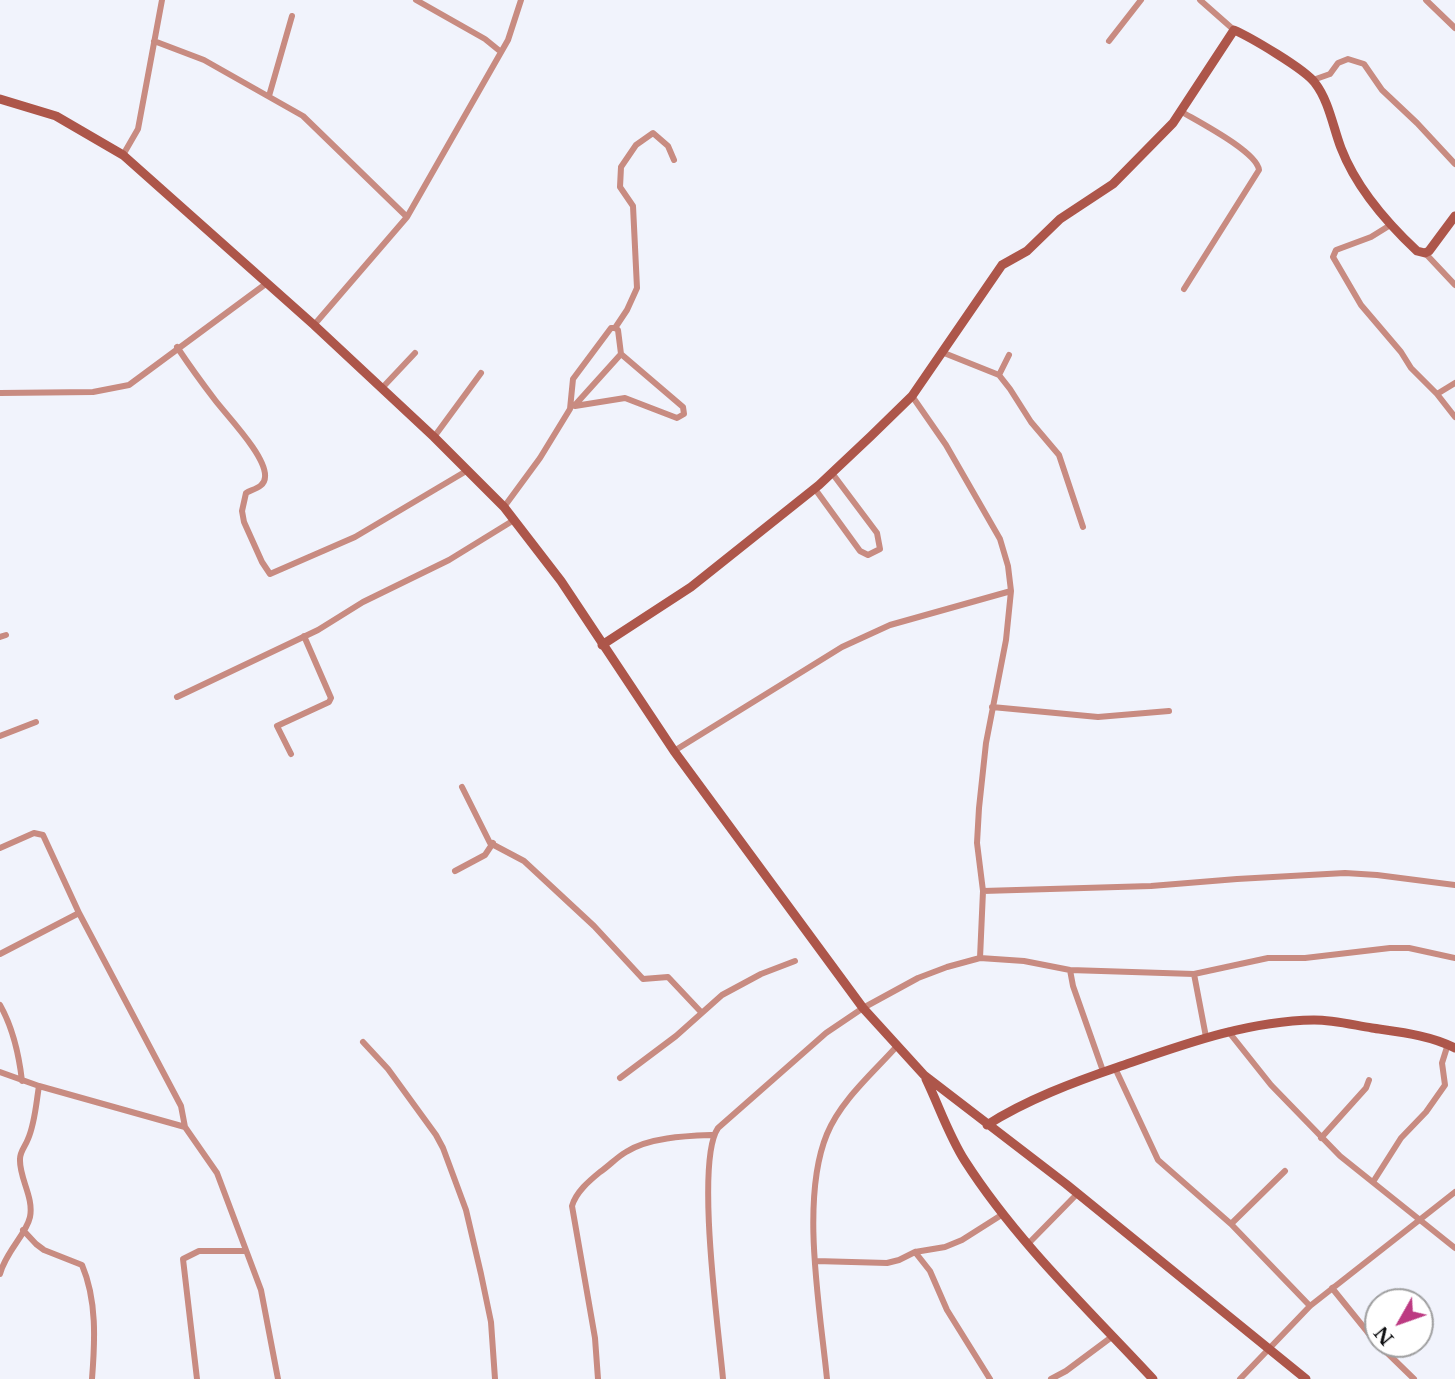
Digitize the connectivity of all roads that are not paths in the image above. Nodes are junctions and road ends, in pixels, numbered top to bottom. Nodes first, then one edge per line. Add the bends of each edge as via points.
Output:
1 (162, 0) edge
2 (416, 0) edge
3 (521, 0) edge
4 (1141, 0) edge
5 (1426, 0) edge
6 (1203, 1) edge
7 (292, 16) dead end
8 (1455, 28) edge
9 (1234, 30) junction
10 (154, 41) junction
11 (1109, 41) dead end
12 (501, 52) junction
13 (1310, 78) junction
14 (268, 96) junction
15 (0, 99) edge
16 (1182, 112) junction
17 (123, 155) junction
18 (674, 160) dead end
19 (1455, 164) edge
20 (1455, 216) edge
21 (407, 217) junction
22 (1392, 224) junction
23 (1425, 253) junction
24 (267, 283) junction
25 (1455, 285) edge
26 (1184, 289) dead end
27 (314, 324) junction
28 (615, 328) junction
29 (177, 347) junction
30 (943, 353) junction
31 (415, 354) dead end
32 (621, 354) junction
33 (1009, 355) dead end
34 (481, 373) dead end
35 (999, 375) junction
36 (1455, 383) edge
37 (383, 387) junction
38 (0, 393) edge
39 (1437, 394) junction
40 (912, 396) junction
41 (573, 407) junction
42 (1455, 417) edge
43 (434, 437) junction
44 (468, 470) junction
45 (832, 472) junction
46 (815, 489) junction
47 (504, 506) junction
48 (514, 520) junction
49 (1083, 527) dead end
50 (1011, 591) junction
51 (304, 636) junction
52 (602, 645) junction
53 (177, 697) dead end
54 (992, 707) junction
55 (1168, 711) dead end
56 (36, 722) dead end
57 (0, 736) edge
58 (674, 751) junction
59 (291, 754) dead end
60 (462, 787) dead end
61 (493, 843) junction
62 (0, 848) edge
63 (455, 871) dead end
64 (1455, 885) edge
65 (983, 891) junction
66 (79, 913) junction
67 (0, 954) edge
68 (980, 958) junction
69 (1455, 958) edge
70 (795, 961) dead end
71 (1070, 970) junction
72 (1194, 974) junction
73 (0, 1005) edge
74 (863, 1008) junction
75 (701, 1012) junction
76 (1228, 1031) junction
77 (1206, 1037) junction
78 (363, 1042) dead end
79 (897, 1046) junction
80 (1451, 1046) edge
81 (1115, 1068) junction
82 (1104, 1071) junction
83 (0, 1072) edge
84 (924, 1074) junction
85 (620, 1079) dead end
86 (1369, 1080) dead end
87 (22, 1081) junction
88 (39, 1086) junction
89 (987, 1125) junction
90 (185, 1127) junction
91 (713, 1135) junction
92 (1321, 1138) junction
93 (1285, 1171) dead end
94 (1373, 1182) junction
95 (1455, 1192) edge
96 (1078, 1193) junction
97 (1003, 1214) junction
98 (1421, 1221) junction
99 (1231, 1224) junction
100 (23, 1230) junction
101 (1027, 1244) junction
102 (1455, 1248) edge
103 (246, 1251) junction
104 (915, 1252) junction
105 (816, 1261) junction
106 (0, 1275) edge
107 (1332, 1288) junction
108 (1310, 1306) junction
109 (1113, 1336) junction
110 (1268, 1348) junction
111 (92, 1379) edge
112 (197, 1379) edge
113 (278, 1379) edge
114 (495, 1379) edge
115 (598, 1379) edge
116 (723, 1379) edge
117 (827, 1379) edge
118 (990, 1379) edge
119 (1051, 1379) edge
120 (1153, 1379) edge
121 (1240, 1379) edge
122 (1306, 1379) edge
123 (1414, 1379) edge

1 - 10 street
2 - 12 street
3 - 12 street
4 - 11 street
5 - 8 street
6 - 9 street
7 - 14 street
9 - 13 street
9 - 16 street
10 - 14 street via 204,60
10 - 17 street via 138,129
12 - 21 street
13 - 19 street via 1330,74 1348,59 1364,64 1382,90
13 - 22 street via 1327,105 1355,179
14 - 21 street via 303,116
15 - 17 street via 57,116
16 - 26 street via 1248,154 1259,170
16 - 30 street via 1113,184 1060,219 1027,251 1005,262
17 - 24 street
18 - 28 street via 668,146 653,132 636,145 621,167 620,187 633,206 638,288
20 - 23 street
21 - 27 street
22 - 23 street via 1417,251
22 - 39 street via 1336,250 1333,257 1361,305
23 - 25 street
24 - 27 street
24 - 29 street
27 - 37 street
28 - 32 street
28 - 41 street via 572,381
29 - 38 street via 129,385 93,392
29 - 44 street via 246,437 266,474 258,488 246,493 242,511 253,544 270,573 355,537
30 - 35 street
30 - 40 street
31 - 37 street
32 - 41 street
32 - 41 street via 683,407 684,414 677,418 625,398
33 - 35 street
34 - 43 street
35 - 49 street via 1059,455
36 - 39 street
37 - 43 street
39 - 42 street
40 - 45 street
40 - 50 street via 960,467 1000,539
41 - 47 street
43 - 44 street
44 - 47 street
45 - 46 street
45 - 46 street via 877,533 880,549 868,555 860,551
46 - 52 street via 691,587
47 - 48 street
48 - 51 street via 449,560
48 - 52 street
50 - 54 street
50 - 58 street via 890,625 842,647
51 - 53 street
51 - 59 street via 331,698 277,726
52 - 58 street
54 - 55 street via 1098,717
54 - 65 street via 977,843
56 - 57 street
58 - 74 street
60 - 61 street
61 - 63 street via 485,855
61 - 75 street via 524,861 643,979 668,977
62 - 66 street via 34,833 43,835
64 - 65 street via 1345,873
65 - 68 street
66 - 67 street
66 - 90 street via 181,1106
68 - 71 street
68 - 74 street via 918,978
69 - 72 street via 1390,948 1268,958
70 - 75 street via 722,995
71 - 72 street
71 - 82 street
72 - 77 street
73 - 87 street via 16,1047
74 - 79 street
74 - 91 street via 826,1033
75 - 85 street
76 - 77 street
76 - 80 street via 1318,1020 1396,1031
76 - 92 street
77 - 81 street
78 - 114 street via 388,1069 443,1148 466,1209 481,1274 491,1322
79 - 84 street
79 - 105 street via 841,1108 827,1133 815,1174
80 - 94 street via 1441,1063 1445,1084
81 - 82 street
81 - 99 street via 1158,1160
82 - 89 street
83 - 87 street
84 - 89 street
84 - 97 street via 964,1159
86 - 92 street
87 - 88 street
88 - 90 street
88 - 100 street via 28,1140 20,1154 31,1209
89 - 96 street
90 - 103 street via 217,1173
91 - 115 street via 638,1146 593,1178 574,1199
91 - 116 street via 708,1178
92 - 94 street
93 - 99 street
94 - 98 street
95 - 98 street
96 - 101 street
96 - 110 street
97 - 101 street
97 - 104 street via 945,1247
98 - 102 street
98 - 107 street
99 - 108 street
100 - 106 street
100 - 111 street via 44,1250 82,1265 95,1331
101 - 109 street
103 - 112 street via 199,1251 183,1259
103 - 113 street via 261,1290
104 - 105 street via 887,1263
104 - 118 street
105 - 117 street
107 - 108 street
107 - 123 street via 1374,1340
108 - 110 street
109 - 119 street
109 - 120 street
110 - 121 street
110 - 122 street

